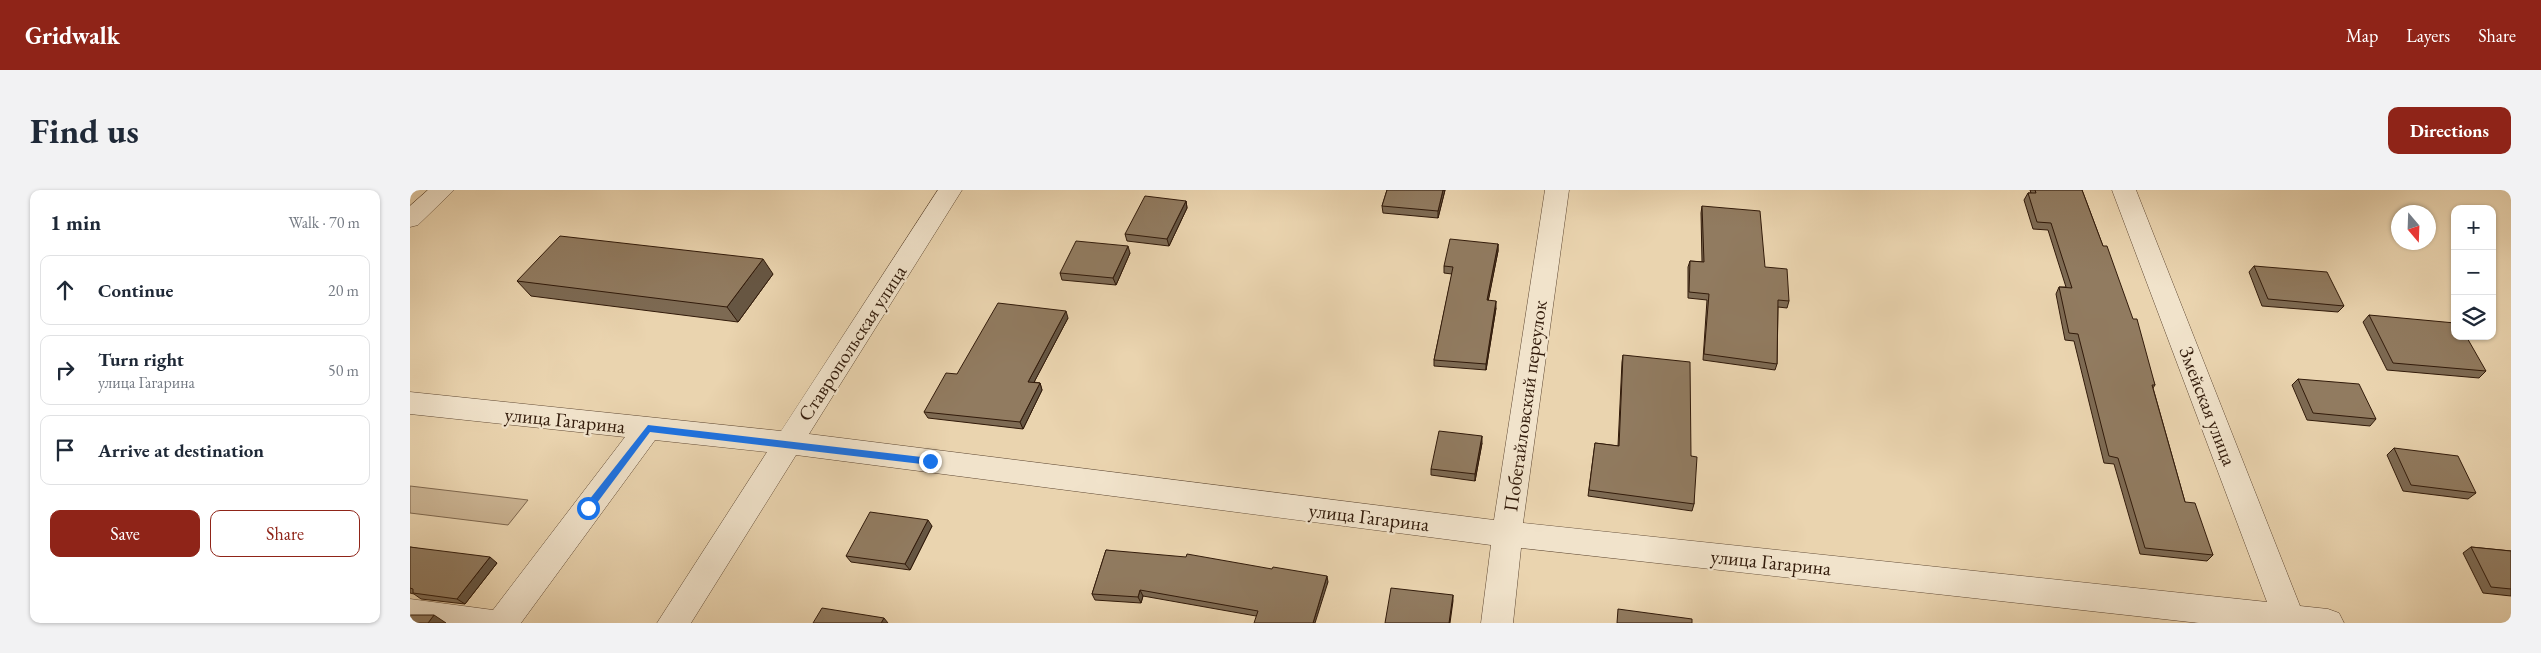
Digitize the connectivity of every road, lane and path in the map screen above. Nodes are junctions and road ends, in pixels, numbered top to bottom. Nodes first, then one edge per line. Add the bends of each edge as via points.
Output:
1 (442, 190) edge
2 (950, 190) edge
3 (1556, 190) edge
4 (2124, 190) edge
5 (410, 219) edge
6 (410, 403) edge
7 (648, 428) junction
8 (788, 443) junction
9 (1507, 534) junction
10 (410, 613) edge
11 (2290, 621) edge
12 (488, 623) edge
13 (502, 623) edge
14 (673, 623) edge
15 (1497, 623) edge
16 (2328, 623) edge

1 - 5 street
2 - 8 street, Ставропольская улица
3 - 9 street, Побегайловский переулок
4 - 11 street, Змейская улица
6 - 7 street, улица Гагарина
7 - 8 street, улица Гагарина
7 - 13 street
8 - 9 street, улица Гагарина
8 - 14 street, Ставропольская улица
9 - 11 street, улица Гагарина
9 - 15 street, Побегайловский переулок
10 - 12 street
11 - 16 street, улица Гагарина

